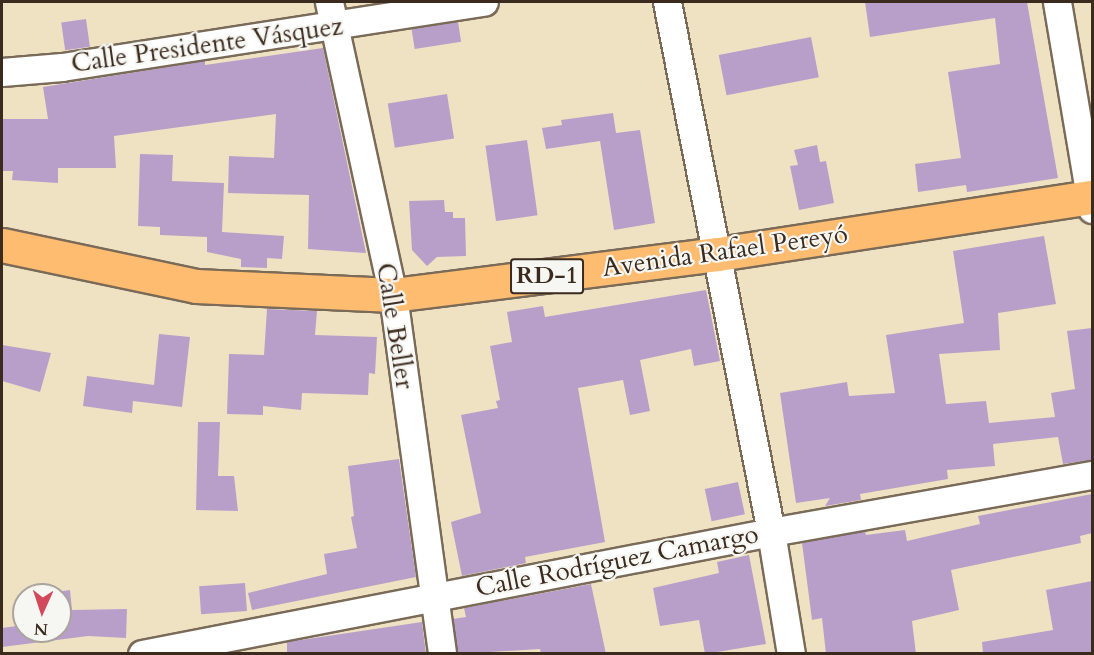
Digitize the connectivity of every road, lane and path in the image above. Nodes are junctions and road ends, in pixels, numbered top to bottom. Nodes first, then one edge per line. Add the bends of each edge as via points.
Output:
1 (484, 2) edge
2 (667, 2) edge
3 (1057, 2) edge
4 (331, 14) edge
5 (2, 72) edge
6 (1092, 201) edge
7 (2, 245) edge
8 (718, 254) junction
9 (393, 295) junction
10 (1092, 476) edge
11 (771, 532) junction
12 (432, 597) junction
13 (142, 654) edge
14 (442, 654) edge
15 (791, 654) edge

1 - 4 street, Calle Presidente Vásquez
2 - 8 street
3 - 6 street
4 - 5 street, Calle Presidente Vásquez
4 - 9 street, Calle Beller
6 - 8 main road, Avenida Rafael Pereyó / RD-1
7 - 9 main road, Avenida Rafael Pereyó / RD-1 via 196,286
8 - 9 main road, Avenida Rafael Pereyó / RD-1
8 - 11 street
9 - 12 street, Calle Beller
10 - 11 street, Calle Rodríguez Camargo
11 - 12 street, Calle Rodríguez Camargo
11 - 15 street
12 - 13 street, Calle Rodríguez Camargo
12 - 14 street, Calle Beller

